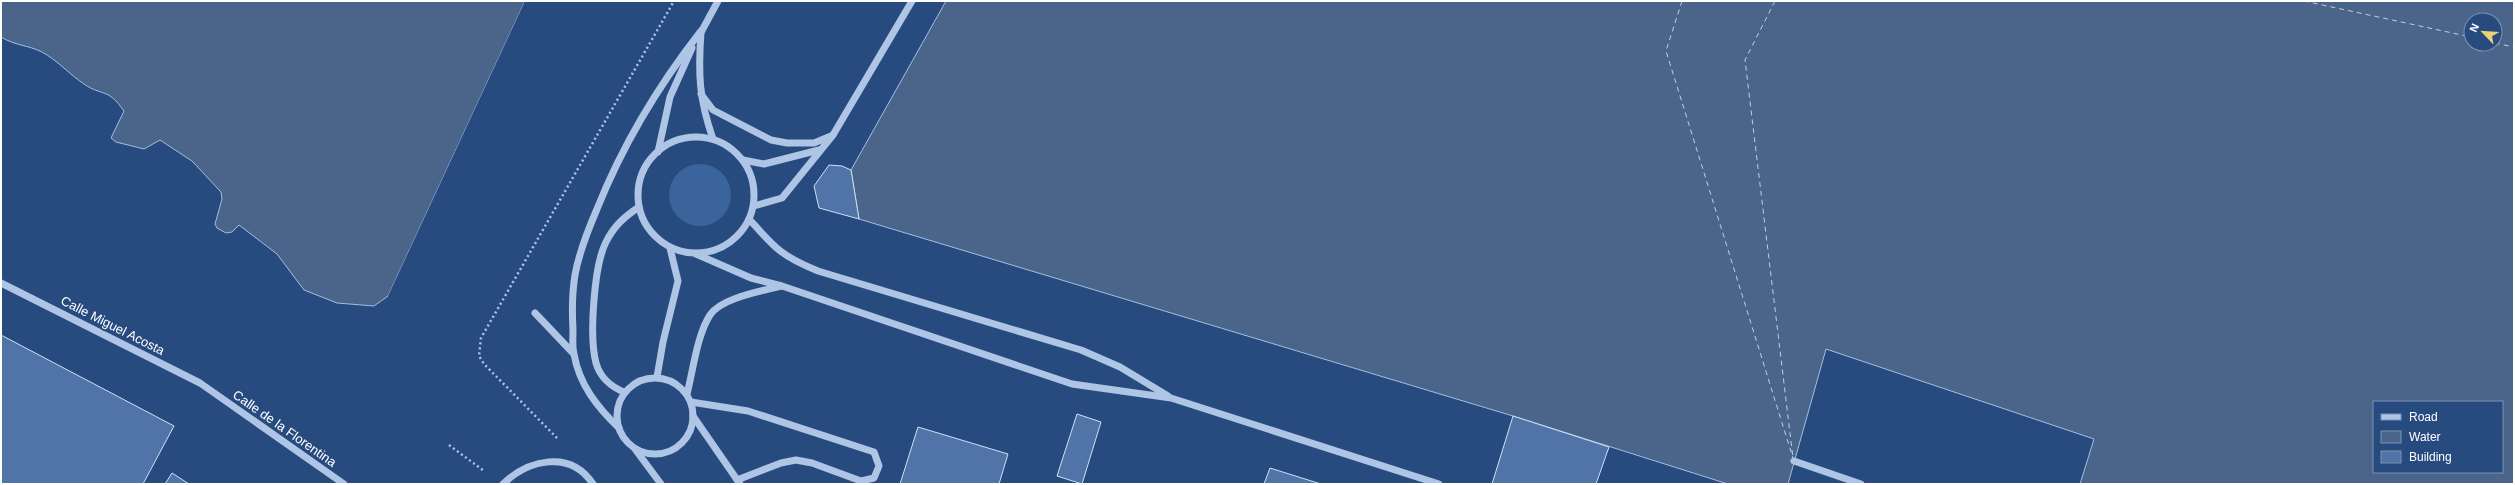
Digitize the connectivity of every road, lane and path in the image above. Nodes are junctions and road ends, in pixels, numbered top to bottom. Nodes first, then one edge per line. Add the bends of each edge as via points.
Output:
1 (718, 1) edge
2 (912, 1) edge
3 (701, 31) junction
4 (701, 94) junction
5 (833, 135) junction
6 (713, 139) junction
7 (819, 150) junction
8 (658, 152) junction
9 (743, 160) junction
10 (754, 206) junction
11 (639, 207) junction
12 (750, 219) junction
13 (670, 248) junction
14 (696, 254) junction
15 (1, 283) edge
16 (782, 286) junction
17 (535, 313) dead end
18 (574, 353) junction
19 (657, 377) junction
20 (212, 391) joint
21 (624, 392) junction
22 (687, 394) junction
23 (1172, 398) junction
24 (691, 402) junction
25 (693, 416) junction
26 (619, 428) junction
27 (449, 445) dead end
28 (634, 447) junction
29 (1794, 461) dead end
30 (739, 482) edge
31 (344, 484) edge
32 (503, 484) edge
33 (593, 484) edge
34 (661, 484) edge
35 (1439, 484) edge
36 (1861, 484) edge

1 - 3 street
2 - 5 street
3 - 4 street via 698,74
3 - 8 street via 670,97
3 - 18 street via 655,94 608,181 575,275 572,306
4 - 5 street via 713,110 771,140 814,143
4 - 6 street
5 - 7 street
6 - 8 street via 701,137 678,140
6 - 9 street via 730,147
7 - 9 street via 764,164
7 - 10 street via 782,198
8 - 11 street via 646,166 639,183
9 - 10 street via 753,182
10 - 12 street
11 - 13 street via 650,232
11 - 21 street via 625,216 613,229 605,244 595,293 596,362 607,382
12 - 14 street via 733,241 722,248
12 - 23 street via 778,252 792,261 1081,350 1120,366
13 - 14 street
13 - 19 street via 678,281 664,335
14 - 16 street via 751,278
15 - 20 street, Calle Miguel Acosta
16 - 22 street via 727,302 711,314 696,356
16 - 23 street via 1072,384
17 - 18 street
18 - 26 street via 580,376 594,402
19 - 21 street via 645,378
19 - 22 street via 669,379
20 - 31 street, Calle de la Florentina
21 - 26 street via 618,403
22 - 24 street
23 - 35 street
24 - 25 street
24 - 30 street via 748,411 874,452 879,466 874,478 861,481 812,463 796,460 781,463
25 - 28 street via 691,428 678,447 656,454 643,452
25 - 30 street
26 - 28 street via 624,439
27 - 32 path
28 - 34 street
29 - 36 street
32 - 33 street via 517,470 536,462 556,461 575,468

